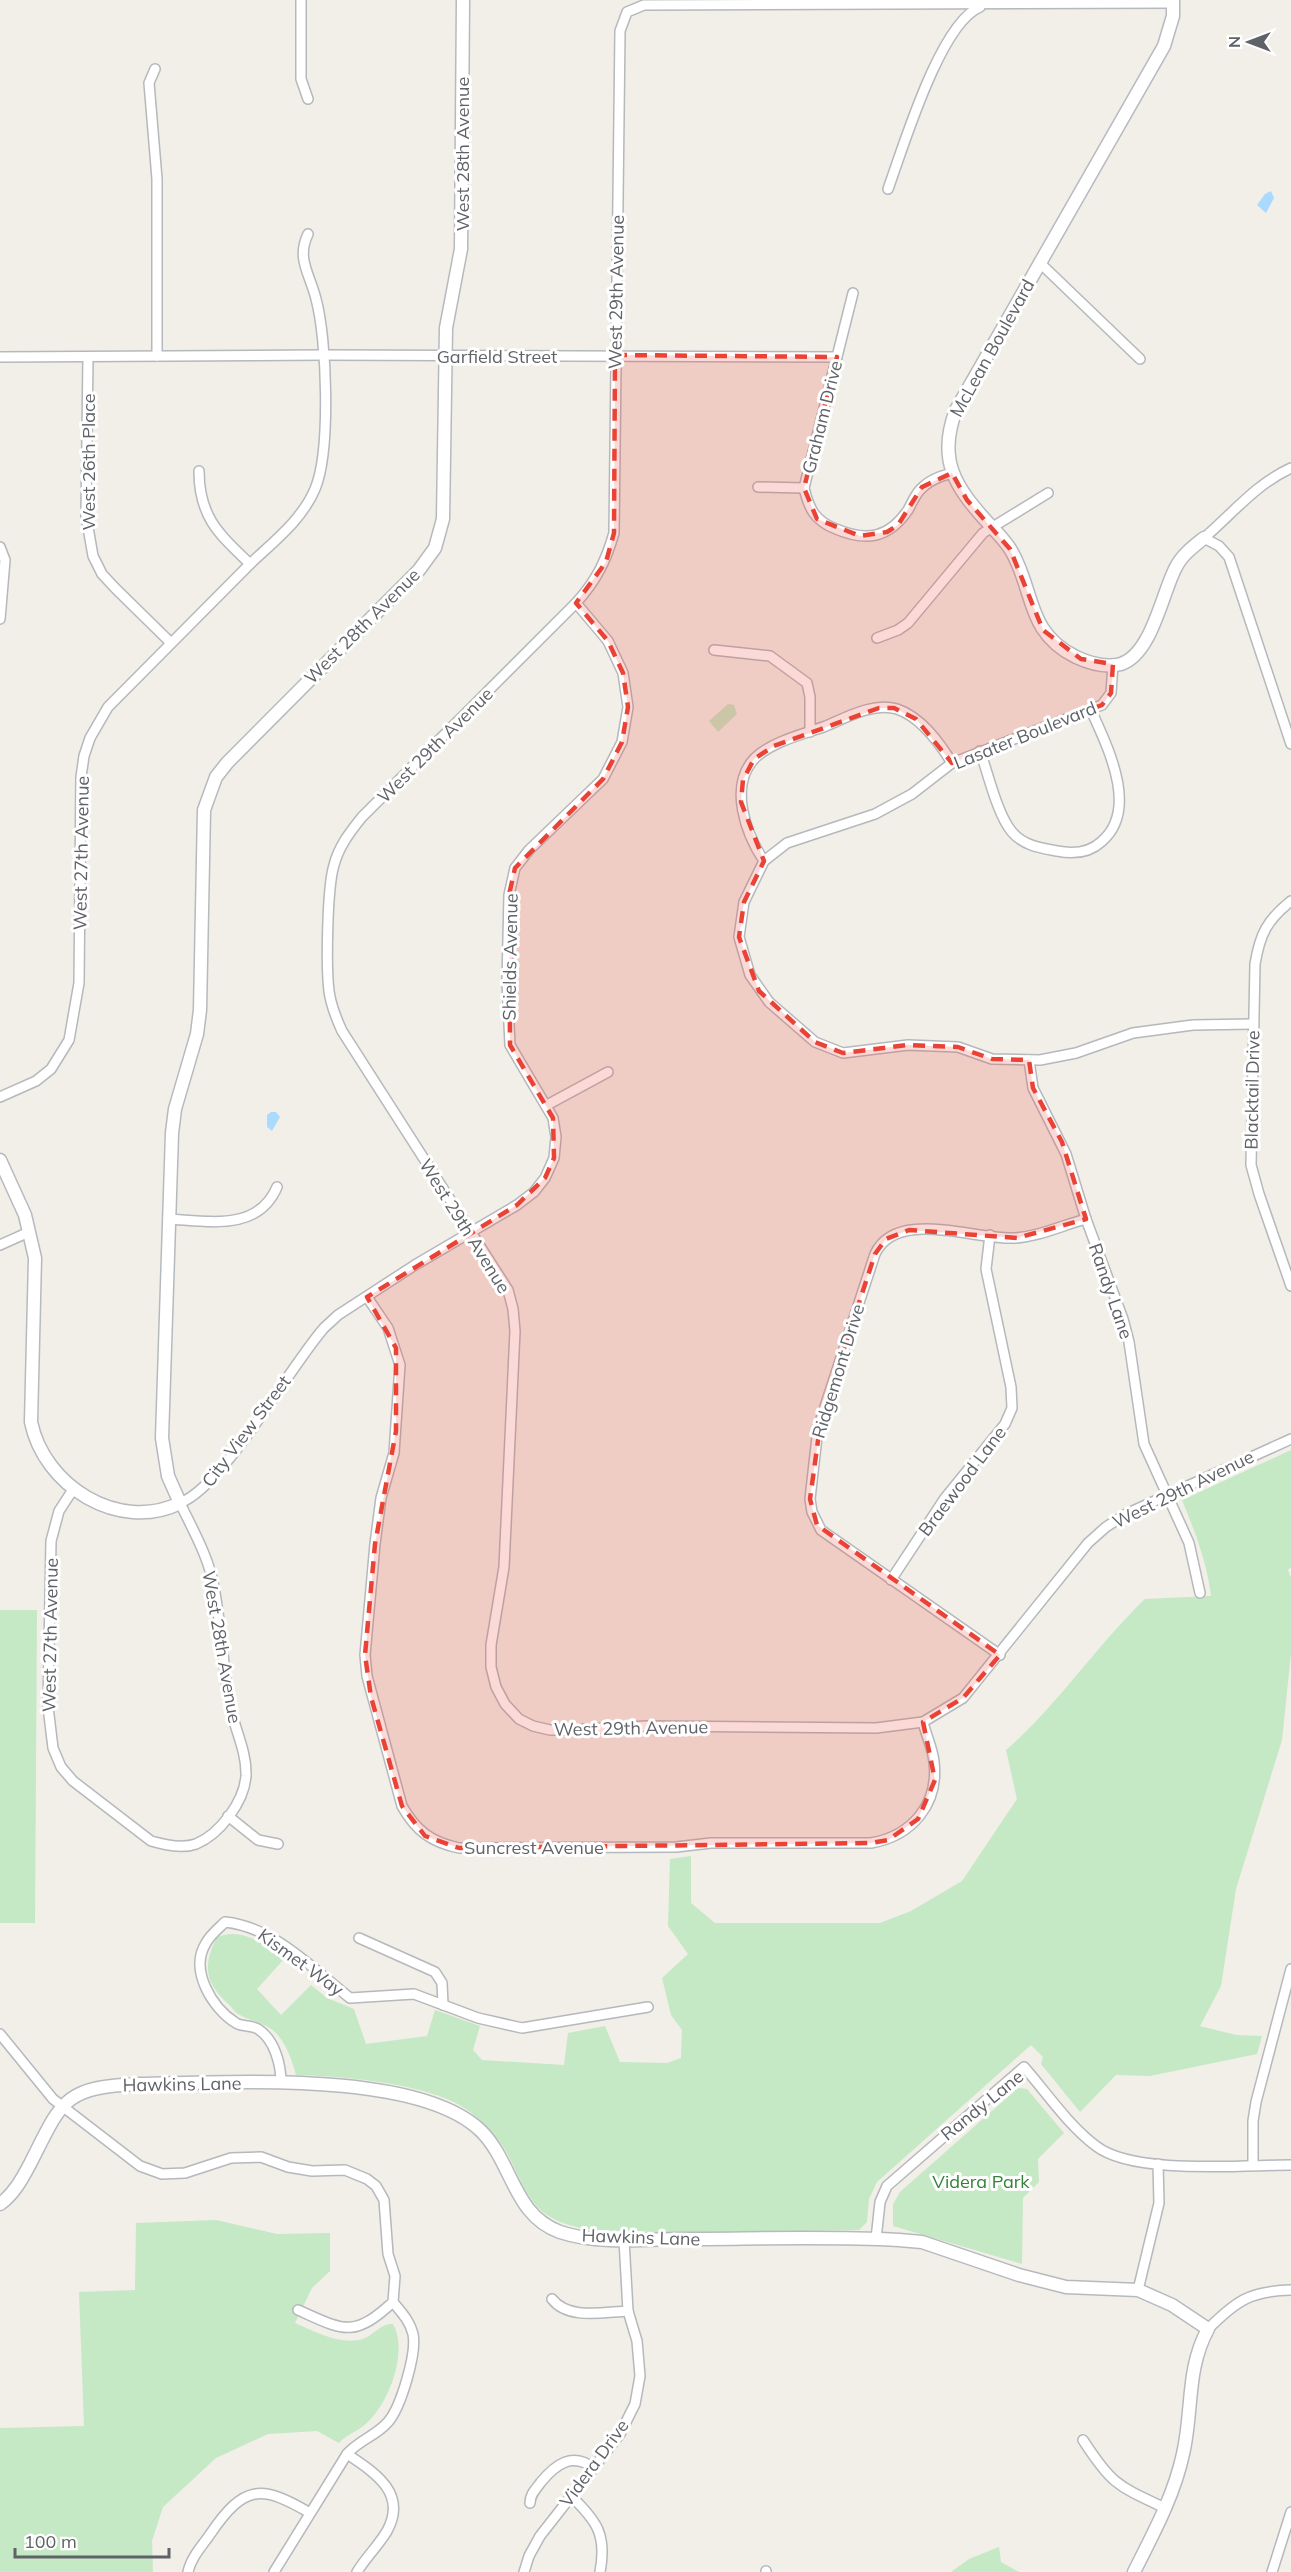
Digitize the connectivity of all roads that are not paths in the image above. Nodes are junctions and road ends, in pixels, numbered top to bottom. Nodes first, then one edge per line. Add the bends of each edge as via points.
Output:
1 (302, 0) edge
2 (463, 0) edge
3 (1173, 1) edge
4 (985, 5) junction
5 (155, 69) dead end
6 (308, 99) dead end
7 (888, 189) dead end
8 (308, 234) dead end
9 (1039, 262) junction
10 (853, 293) dead end
11 (324, 355) junction
12 (615, 355) junction
13 (157, 356) junction
14 (446, 356) junction
15 (0, 357) edge
16 (88, 357) junction
17 (837, 357) junction
18 (1140, 359) dead end
19 (1291, 468) edge
20 (199, 471) dead end
21 (952, 473) junction
22 (758, 487) dead end
23 (804, 488) junction
24 (1048, 493) dead end
25 (991, 526) junction
26 (1204, 538) junction
27 (0, 547) edge
28 (250, 564) junction
29 (576, 603) junction
30 (0, 619) edge
31 (877, 638) dead end
32 (171, 643) junction
33 (714, 650) dead end
34 (1113, 664) junction
35 (1091, 710) junction
36 (810, 732) junction
37 (1291, 744) edge
38 (980, 751) junction
39 (952, 763) junction
40 (764, 861) junction
41 (1291, 901) edge
42 (1253, 1024) junction
43 (1029, 1060) junction
44 (608, 1072) dead end
45 (0, 1097) edge
46 (547, 1105) junction
47 (0, 1160) edge
48 (277, 1187) dead end
49 (168, 1219) junction
50 (1086, 1219) junction
51 (29, 1232) junction
52 (469, 1232) junction
53 (990, 1235) junction
54 (0, 1245) edge
55 (415, 1265) joint
56 (1291, 1286) edge
57 (367, 1297) junction
58 (1291, 1439) edge
59 (74, 1488) junction
60 (1167, 1494) junction
61 (180, 1503) junction
62 (891, 1580) junction
63 (1200, 1593) dead end
64 (1000, 1655) junction
65 (922, 1722) junction
66 (242, 1794) joint
67 (228, 1816) junction
68 (278, 1844) dead end
69 (359, 1938) dead end
70 (1291, 1969) edge
71 (443, 2005) junction
72 (648, 2007) dead end
73 (0, 2034) edge
74 (281, 2083) junction
75 (62, 2106) junction
76 (1158, 2164) junction
77 (1253, 2165) junction
78 (1291, 2165) edge
79 (0, 2204) edge
80 (876, 2239) junction
81 (624, 2240) junction
82 (1138, 2290) junction
83 (1291, 2290) edge
84 (552, 2298) dead end
85 (393, 2302) junction
86 (297, 2310) dead end
87 (628, 2311) junction
88 (1208, 2329) junction
89 (1083, 2440) dead end
90 (347, 2454) junction
91 (594, 2468) junction
92 (572, 2496) junction
93 (530, 2503) dead end
94 (1165, 2508) junction
95 (1291, 2512) edge
96 (310, 2513) junction
97 (188, 2572) edge
98 (274, 2572) edge
99 (357, 2572) edge
100 (524, 2572) edge
101 (600, 2572) edge
102 (1134, 2572) edge
103 (1272, 2572) edge

1 - 6 street via 301,79
2 - 14 street, West 28th Avenue via 461,249 448,313
3 - 4 street
3 - 9 street, McLean Boulevard via 1164,46
4 - 7 street via 965,16 941,53
4 - 12 street, West 29th Avenue via 644,4 627,12 620,31
5 - 13 street via 149,83 158,179
8 - 11 street, West 27th Avenue via 302,257 316,296
9 - 18 street, McLean Boulevard
9 - 21 street, McLean Boulevard via 956,410 949,434
10 - 17 street, Graham Drive
11 - 13 street, Garfield Street
11 - 14 street, Garfield Street
11 - 28 street, West 27th Avenue via 324,444 315,489 293,523
12 - 14 street, Garfield Street
12 - 17 street, Garfield Street
12 - 29 street, West 29th Avenue via 614,533 606,562
13 - 16 street, Garfield Street
14 - 49 street, West 28th Avenue via 445,499 435,548 419,570 239,750 216,777 209,792 202,830 200,1010 175,1109
15 - 16 street, Garfield Street
16 - 32 street, West 26th Place via 86,516 93,556 114,588
17 - 23 street, Graham Drive
19 - 26 street via 1273,476
20 - 28 street via 200,495 211,523
21 - 23 street, Graham Drive via 922,487 898,525 875,536 844,533 817,519
21 - 25 street, McLean Boulevard via 960,491
22 - 23 street
24 - 25 street
25 - 31 street via 908,623
25 - 34 street, McLean Boulevard via 1016,560 1032,610 1043,630 1061,648 1081,659 1093,664
26 - 34 street via 1176,566 1141,648 1125,662
26 - 37 street via 1229,557
27 - 30 street via 6,560 6,577
28 - 32 street, West 27th Avenue
29 - 46 street, Shields Avenue via 608,641 623,673 628,707 622,742 603,779 529,850 515,868 509,895 510,1046
29 - 52 street, West 29th Avenue via 362,817 345,839 334,865 328,988 332,1010
32 - 45 street, West 27th Avenue via 108,707 84,756 79,983 69,1040 51,1069 36,1081
33 - 36 street via 770,656 802,678 810,697
34 - 35 street, Lasater Boulevard via 1111,693 1102,705
35 - 38 street, Lasater Boulevard
35 - 38 street via 1108,749 1119,800 1111,832 1094,848 1063,852 1032,846 1017,836 1005,822
36 - 39 street via 866,710 894,708 916,719
36 - 40 street via 774,746 754,759 743,780 741,802
38 - 39 street, Lasater Boulevard
39 - 40 street, Lasater Boulevard via 912,794 875,814 787,843
40 - 43 street, Lasater Boulevard via 742,911 739,937 743,955 759,991 815,1042 843,1053 908,1045 958,1047 992,1059
41 - 42 street, Blacktail Drive via 1276,912 1259,937
42 - 43 street, Lasater Boulevard via 1193,1024 1133,1033 1076,1053
42 - 56 street, Blacktail Drive via 1252,1172
43 - 50 street, Randy Lane via 1034,1088 1062,1142
44 - 46 street
46 - 52 street, Shields Avenue via 556,1137 554,1158 545,1178 517,1205
47 - 51 street, City View Street
48 - 49 street via 268,1205 242,1219
49 - 61 street, West 28th Avenue via 163,1447 168,1476
50 - 53 street, Ridgemont Drive via 1017,1238
50 - 60 street, Randy Lane via 1126,1330 1144,1444
51 - 54 street
51 - 59 street, City View Street via 35,1258 31,1422 35,1443 45,1460
52 - 55 street, Shields Avenue
52 - 65 street, West 29th Avenue via 508,1290 515,1331 505,1556 492,1645 496,1687 505,1704 519,1719 550,1730 647,1726 876,1728
53 - 62 street, Braewood Lane via 986,1269 1012,1408 1005,1424 945,1498
53 - 62 street, Ridgemont Drive via 909,1230 896,1233 881,1244 821,1419 810,1499 814,1520 821,1530
55 - 57 street, City View Street
57 - 61 street, City View Street via 324,1328 217,1474 192,1498
57 - 65 street, Suncrest Avenue via 388,1328 400,1365 394,1453 381,1498 375,1544 366,1676 402,1806 425,1836 459,1848 676,1847 888,1840 904,1832 930,1801 934,1760
58 - 60 street, West 29th Avenue
59 - 61 street, City View Street via 95,1503 124,1512 153,1512
59 - 67 street, West 27th Avenue via 59,1511 51,1541 48,1707 53,1748 61,1767 73,1781 151,1841 165,1845 195,1844
60 - 63 street, Randy Lane via 1192,1551
60 - 64 street, West 29th Avenue via 1097,1534
61 - 66 street, West 28th Avenue via 208,1563 214,1587 229,1703 246,1761
62 - 64 street, Ridgemont Drive
64 - 65 street, West 29th Avenue via 963,1698
66 - 67 street, West 27th Avenue
67 - 68 street via 258,1840
69 - 71 street via 435,1972 442,1983
70 - 77 street via 1256,2102
71 - 72 street, Kismet Way via 522,2028
71 - 74 street, Kismet Way via 414,1994 350,1998 277,1940 246,1924 225,1922 205,1944 201,1971 205,1990 237,2024 258,2029 272,2045 281,2066
73 - 75 street via 52,2099
74 - 75 street, Hawkins Lane via 107,2085 84,2091
74 - 81 street, Hawkins Lane via 353,2087 447,2109 471,2123 493,2145 516,2192 535,2217 571,2235
75 - 79 street, Hawkins Lane via 23,2177
75 - 85 street via 140,2166 162,2174 184,2173 231,2158 261,2157 312,2171 345,2170 367,2179 384,2200 388,2254 394,2276
76 - 77 street, Randy Lane
76 - 80 street, Randy Lane via 1129,2161 1096,2147 1024,2067 887,2186 880,2202
76 - 82 street via 1159,2203
77 - 78 street, Randy Lane
80 - 81 street, Hawkins Lane
80 - 82 street, Hawkins Lane via 922,2242 1019,2276 1066,2287
81 - 87 street, Videra Drive
82 - 88 street, Hawkins Lane via 1172,2305
83 - 88 street via 1248,2296
84 - 87 street via 560,2308 572,2312
85 - 86 street via 375,2319 353,2328 333,2326
85 - 90 street via 408,2321 414,2340 397,2408 385,2426
87 - 91 street, Videra Drive via 637,2341 640,2376 635,2404 620,2433
88 - 94 street via 1198,2348 1183,2453
89 - 94 street via 1105,2474 1119,2486
90 - 96 street
90 - 99 street via 381,2478 392,2508 388,2529
91 - 92 street, Videra Drive
91 - 93 street via 578,2460 558,2464 530,2496
92 - 100 street, Videra Drive via 540,2536
92 - 101 street via 598,2527 603,2543
94 - 102 street
95 - 103 street
96 - 97 street via 275,2494 242,2498 227,2510
96 - 98 street

